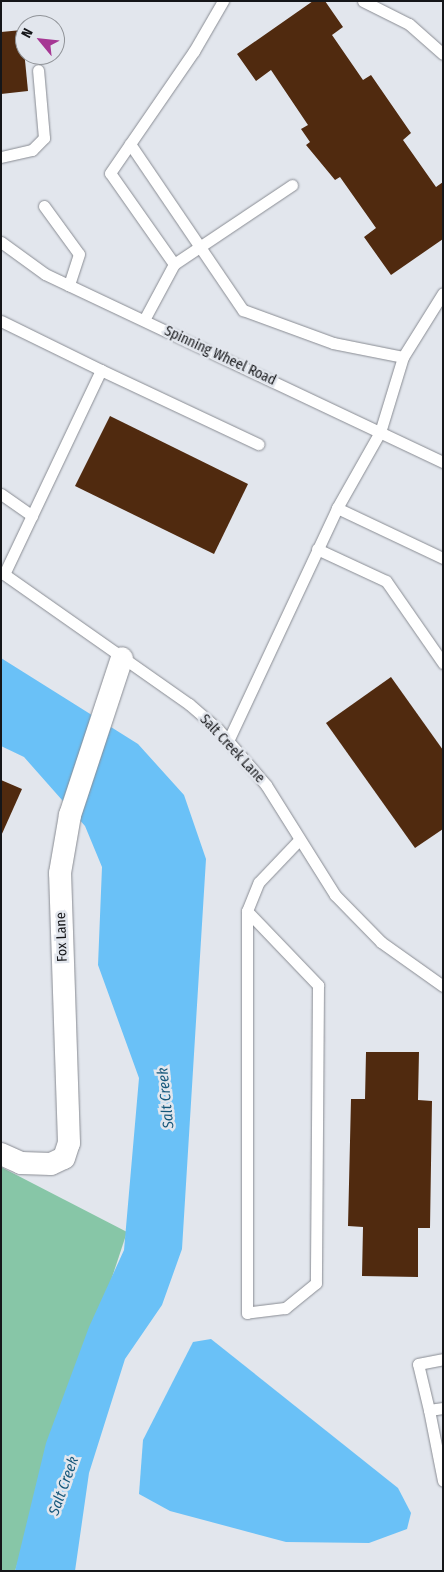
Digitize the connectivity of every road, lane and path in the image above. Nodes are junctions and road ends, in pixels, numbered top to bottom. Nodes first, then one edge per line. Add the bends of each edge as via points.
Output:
1 (223, 1) edge
2 (363, 1) edge
3 (443, 54) edge
4 (38, 70) dead end
5 (130, 144) junction
6 (1, 157) edge
7 (292, 185) dead end
8 (44, 206) dead end
9 (1, 242) edge
10 (202, 245) junction
11 (174, 264) junction
12 (68, 285) junction
13 (443, 293) edge
14 (144, 320) junction
15 (1, 321) edge
16 (403, 357) junction
17 (101, 370) junction
18 (380, 432) junction
19 (258, 444) dead end
20 (443, 462) edge
21 (1, 494) edge
22 (337, 508) junction
23 (32, 516) junction
24 (317, 549) junction
25 (443, 558) edge
26 (3, 573) edge
27 (122, 658) junction
28 (443, 663) edge
29 (228, 741) junction
30 (299, 840) junction
31 (247, 911) junction
32 (443, 986) edge
33 (1, 1154) edge
34 (443, 1359) edge
35 (443, 1408) edge
36 (429, 1410) junction
37 (443, 1481) edge

1 - 5 lane
2 - 3 lane via 409,24
4 - 6 lane via 44,138 32,150
5 - 10 lane
5 - 11 lane via 110,173
7 - 10 lane
8 - 12 lane via 78,254
9 - 12 lane, Spinning Wheel Road
10 - 11 lane
10 - 16 lane via 243,310 333,343
11 - 14 lane
12 - 14 lane, Spinning Wheel Road
13 - 16 lane
14 - 18 lane, Spinning Wheel Road
15 - 17 lane
16 - 18 lane
17 - 19 lane
17 - 23 lane
18 - 20 lane, Spinning Wheel Road
18 - 22 lane
21 - 23 lane
22 - 24 lane
22 - 25 lane
23 - 26 lane
24 - 28 lane via 386,581
24 - 29 lane
26 - 27 lane, Salt Creek Lane
27 - 29 lane, Salt Creek Lane via 189,704
27 - 33 street, Fox Lane via 70,815 60,873 70,1143 64,1158 52,1164 21,1163
29 - 30 lane, Salt Creek Lane via 266,785
30 - 31 lane via 259,882
30 - 32 lane, Salt Creek Lane via 323,880 361,924 398,957
31 - 31 lane via 247,1088 247,1313 285,1308 316,1284 318,995 318,985
34 - 36 lane via 418,1364
35 - 36 lane
36 - 37 lane

